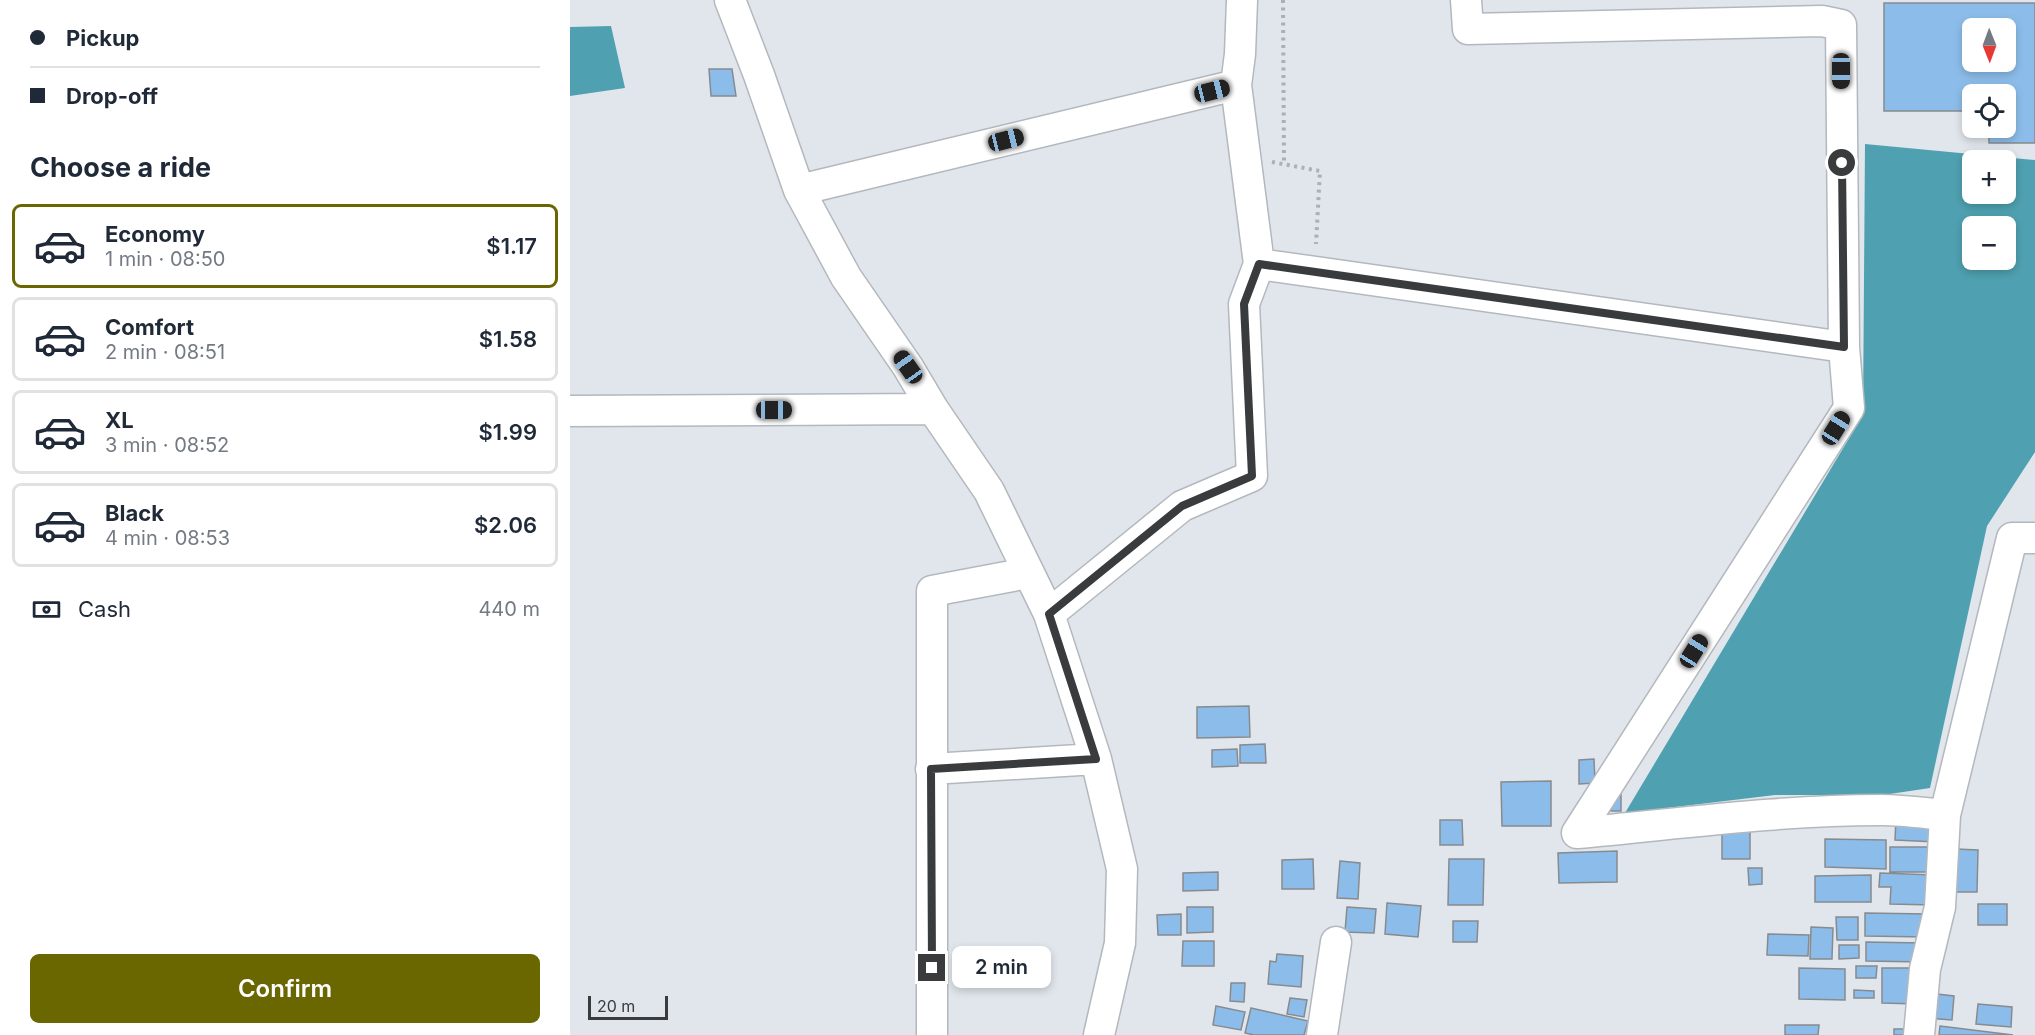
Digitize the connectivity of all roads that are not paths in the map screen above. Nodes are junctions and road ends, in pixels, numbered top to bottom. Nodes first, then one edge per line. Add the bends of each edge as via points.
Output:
1 (730, 0) edge
2 (1242, 0) edge
3 (1466, 0) edge
4 (1236, 85) junction
5 (799, 190) junction
6 (1259, 264) junction
7 (1844, 347) junction
8 (933, 409) junction
9 (570, 411) edge
10 (2035, 538) edge
11 (1028, 573) junction
12 (1049, 614) junction
13 (1096, 759) junction
14 (931, 769) junction
15 (1945, 815) junction
16 (1336, 942) dead end
17 (932, 1035) edge
18 (1099, 1035) edge
19 (1322, 1035) edge
20 (1918, 1035) edge

1 - 5 street
2 - 4 street
3 - 7 street via 1468,29 1822,21 1841,24
4 - 5 street
4 - 6 street
5 - 8 street via 846,277
6 - 7 street
6 - 12 street via 1244,304 1252,476 1182,506
7 - 15 street via 1849,408 1577,833 1815,812 1883,810
8 - 9 street
8 - 11 street via 989,491
10 - 15 street via 2012,537
11 - 12 street
11 - 14 street via 932,591
12 - 13 street
13 - 14 street
13 - 18 street via 1122,869 1120,943
14 - 17 street
15 - 20 street via 1940,907 1925,969
16 - 19 street

